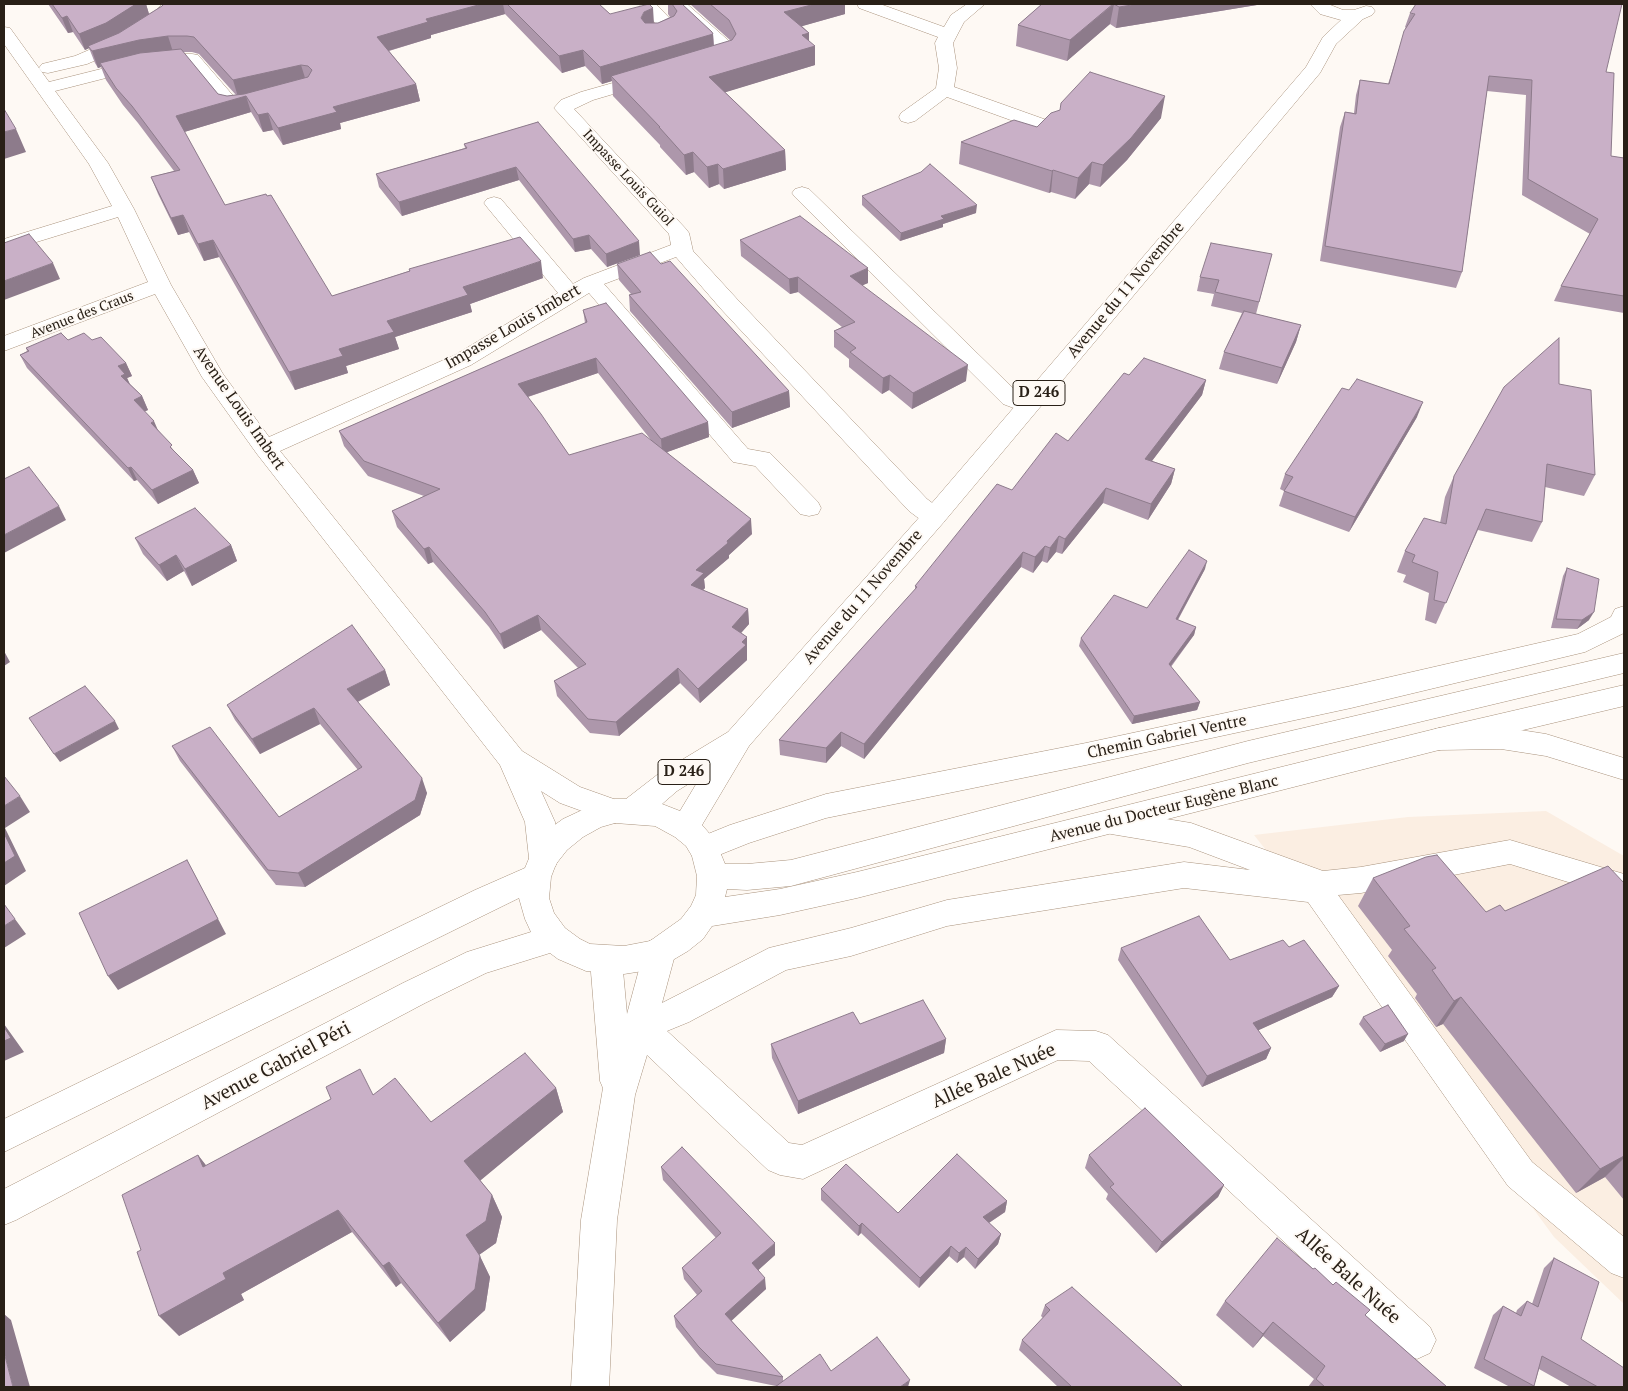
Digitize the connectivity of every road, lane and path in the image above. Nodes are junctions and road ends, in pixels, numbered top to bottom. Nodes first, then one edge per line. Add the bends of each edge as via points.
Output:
1 (171, 4) edge
2 (647, 4) edge
3 (677, 4) edge
4 (864, 4) edge
5 (977, 4) edge
6 (1322, 7) edge
7 (1363, 9) edge
8 (4, 32) edge
9 (653, 33) edge
10 (948, 35) junction
11 (1329, 41) junction
12 (690, 66) edge
13 (661, 74) edge
14 (39, 80) junction
15 (945, 90) junction
16 (268, 98) edge
17 (908, 117) dead end
18 (1048, 127) edge
19 (802, 193) dead end
20 (494, 202) dead end
21 (124, 210) junction
22 (4, 246) edge
23 (682, 248) junction
24 (591, 282) junction
25 (160, 286) junction
26 (570, 294) junction
27 (4, 344) edge
28 (1027, 406) junction
29 (264, 448) junction
30 (809, 508) dead end
31 (934, 517) junction
32 (1624, 616) edge
33 (1624, 663) edge
34 (1624, 696) edge
35 (739, 738) junction
36 (1439, 739) junction
37 (512, 759) junction
38 (1624, 769) edge
39 (623, 811) junction
40 (1111, 822) junction
41 (701, 851) junction
42 (540, 867) junction
43 (1320, 887) junction
44 (1624, 891) edge
45 (702, 914) junction
46 (554, 938) junction
47 (660, 951) junction
48 (606, 960) junction
49 (640, 1027) junction
50 (618, 1095) junction
51 (4, 1136) edge
52 (4, 1208) edge
53 (1624, 1260) edge
54 (1417, 1340) dead end
55 (590, 1387) edge

1 - 14 main road via 160,17 118,44
2 - 9 main road via 668,26
3 - 12 main road via 723,45 726,54
4 - 10 main road
5 - 10 main road via 957,19
6 - 7 main road via 1341,15
6 - 11 main road via 1328,22
7 - 11 main road, Avenue du 11 Novembre / D 246
8 - 14 main road, Avenue Louis Imbert
10 - 15 main road via 944,43 948,68
11 - 28 main road, Avenue du 11 Novembre / D 246 via 1314,69
13 - 23 main road, Impasse Louis Guiol via 587,96 563,108 679,233
14 - 16 main road via 173,59 192,59 232,105
14 - 21 main road, Avenue Louis Imbert via 98,163
15 - 17 main road
15 - 18 main road
19 - 28 main road via 1011,399
20 - 26 main road
21 - 22 main road
21 - 25 main road, Avenue Louis Imbert
23 - 24 main road, Impasse Louis Imbert
23 - 31 main road, Impasse Louis Guiol via 728,304 830,413 918,506
24 - 26 main road, Impasse Louis Imbert
24 - 30 main road via 741,456 762,459
25 - 27 main road, Avenue des Craus
25 - 29 main road, Avenue Louis Imbert via 213,377
26 - 29 main road, Impasse Louis Imbert via 463,360
28 - 31 main road, Avenue du 11 Novembre / D 246
29 - 37 main road, Avenue Louis Imbert
31 - 35 main road, Avenue du 11 Novembre / D 246
32 - 41 main road, Chemin Gabriel Ventre via 1622,622 1585,642 1351,697 826,806 740,834
33 - 41 main road, Avenue du Docteur Eugène Blanc via 1248,752 791,873 747,877
34 - 36 main road, Avenue du Docteur Eugène Blanc
35 - 39 main road, Avenue du 11 Novembre / D 246
35 - 41 main road, Avenue du 11 Novembre / D 246
36 - 38 main road via 1501,738 1546,745
36 - 40 main road, Avenue du Docteur Eugène Blanc
37 - 39 main road, Avenue Louis Imbert via 570,795
37 - 42 main road, Avenue Louis Imbert via 540,822
39 - 41 main road via 660,815
39 - 42 main road via 593,817 573,828 556,841
40 - 43 main road via 1191,835
40 - 45 main road, Avenue du Docteur Eugène Blanc via 857,886
41 - 45 main road via 711,895
42 - 46 main road via 534,898 540,919
42 - 51 main road via 486,899
43 - 44 main road via 1510,852 1620,885
43 - 49 main road via 1184,875 948,913 850,942 780,958 678,1012
43 - 53 main road via 1346,933 1520,1174
45 - 47 main road via 692,929
46 - 48 main road via 586,957
46 - 52 main road, Avenue Gabriel Péri via 478,962 414,993
47 - 48 main road via 643,958
47 - 49 main road
48 - 50 main road
49 - 50 main road
49 - 54 main road, Allée Bale Nuée via 780,1158 803,1162 1056,1045 1096,1046
50 - 55 main road via 599,1220

